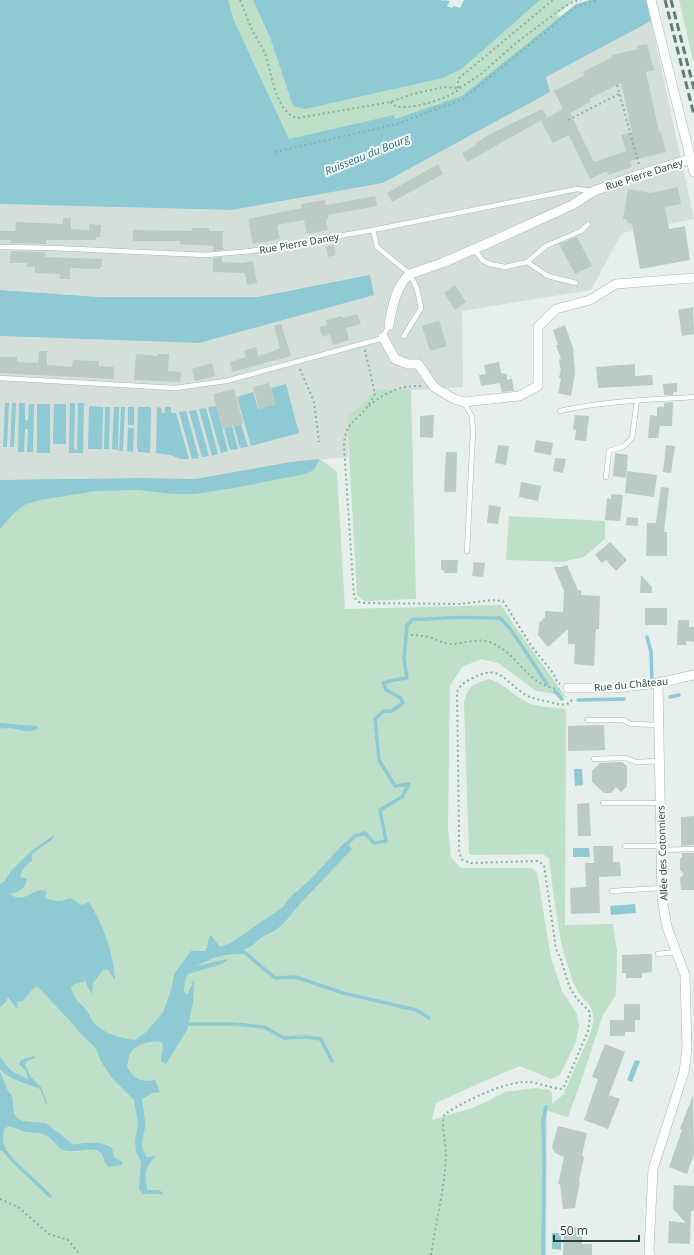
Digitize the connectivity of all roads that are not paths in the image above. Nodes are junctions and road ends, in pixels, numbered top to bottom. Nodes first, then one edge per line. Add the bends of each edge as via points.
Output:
1 (651, 0) edge
2 (693, 158) edge
3 (694, 172) edge
4 (594, 191) junction
5 (588, 224) dead end
6 (373, 230) junction
7 (0, 247) edge
8 (474, 249) junction
9 (527, 262) junction
10 (410, 274) junction
11 (694, 278) edge
12 (576, 283) dead end
13 (389, 324) joint
14 (404, 336) dead end
15 (383, 337) junction
16 (0, 378) edge
17 (694, 397) edge
18 (637, 401) junction
19 (464, 402) junction
20 (560, 411) dead end
21 (606, 477) dead end
22 (468, 551) dead end
23 (694, 675) edge
24 (658, 683) junction
25 (568, 688) road end
26 (588, 720) dead end
27 (660, 725) junction
28 (594, 759) dead end
29 (660, 761) junction
30 (661, 803) junction
31 (603, 804) dead end
32 (625, 846) dead end
33 (662, 848) junction
34 (694, 849) edge
35 (662, 888) junction
36 (612, 891) dead end
37 (677, 952) junction
38 (658, 954) dead end
39 (650, 1255) edge

1 - 2 street
2 - 3 street
2 - 4 street, Rue Pierre Daney
4 - 6 lane, Rue Pierre Daney via 577,189
4 - 8 street, Rue Pierre Daney via 572,205
5 - 9 lane via 581,231 546,246
6 - 7 lane, Rue Pierre Daney via 251,251 206,255
6 - 10 lane via 377,247
8 - 9 lane via 483,261 490,264 505,267
8 - 10 street, Rue Pierre Daney
9 - 12 lane via 548,276
10 - 13 street via 399,288
10 - 14 lane via 417,289 421,308
11 - 19 street via 616,284 590,300 556,308 538,327 538,386 519,396
13 - 15 lane
15 - 16 lane via 226,381 175,388
15 - 19 street via 395,359 408,364 418,364 434,387
17 - 18 lane
18 - 20 lane via 574,407
18 - 21 lane via 632,438 624,446 609,452
19 - 22 lane via 472,417 473,432
23 - 24 street, Rue du Château
24 - 25 street, Rue du Château via 615,688
24 - 27 street, Allée des Cotonniers
26 - 27 lane via 623,720 631,724
27 - 29 street, Allée des Cotonniers
28 - 29 lane
29 - 30 street, Allée des Cotonniers
30 - 31 lane
30 - 33 street, Allée des Cotonniers
32 - 33 lane
33 - 34 lane
33 - 35 street, Allée des Cotonniers
35 - 36 lane
35 - 37 street, Allée des Cotonniers via 667,926
37 - 38 lane
37 - 39 street, Allée des Cotonniers via 686,975 687,1048 684,1072 653,1169

